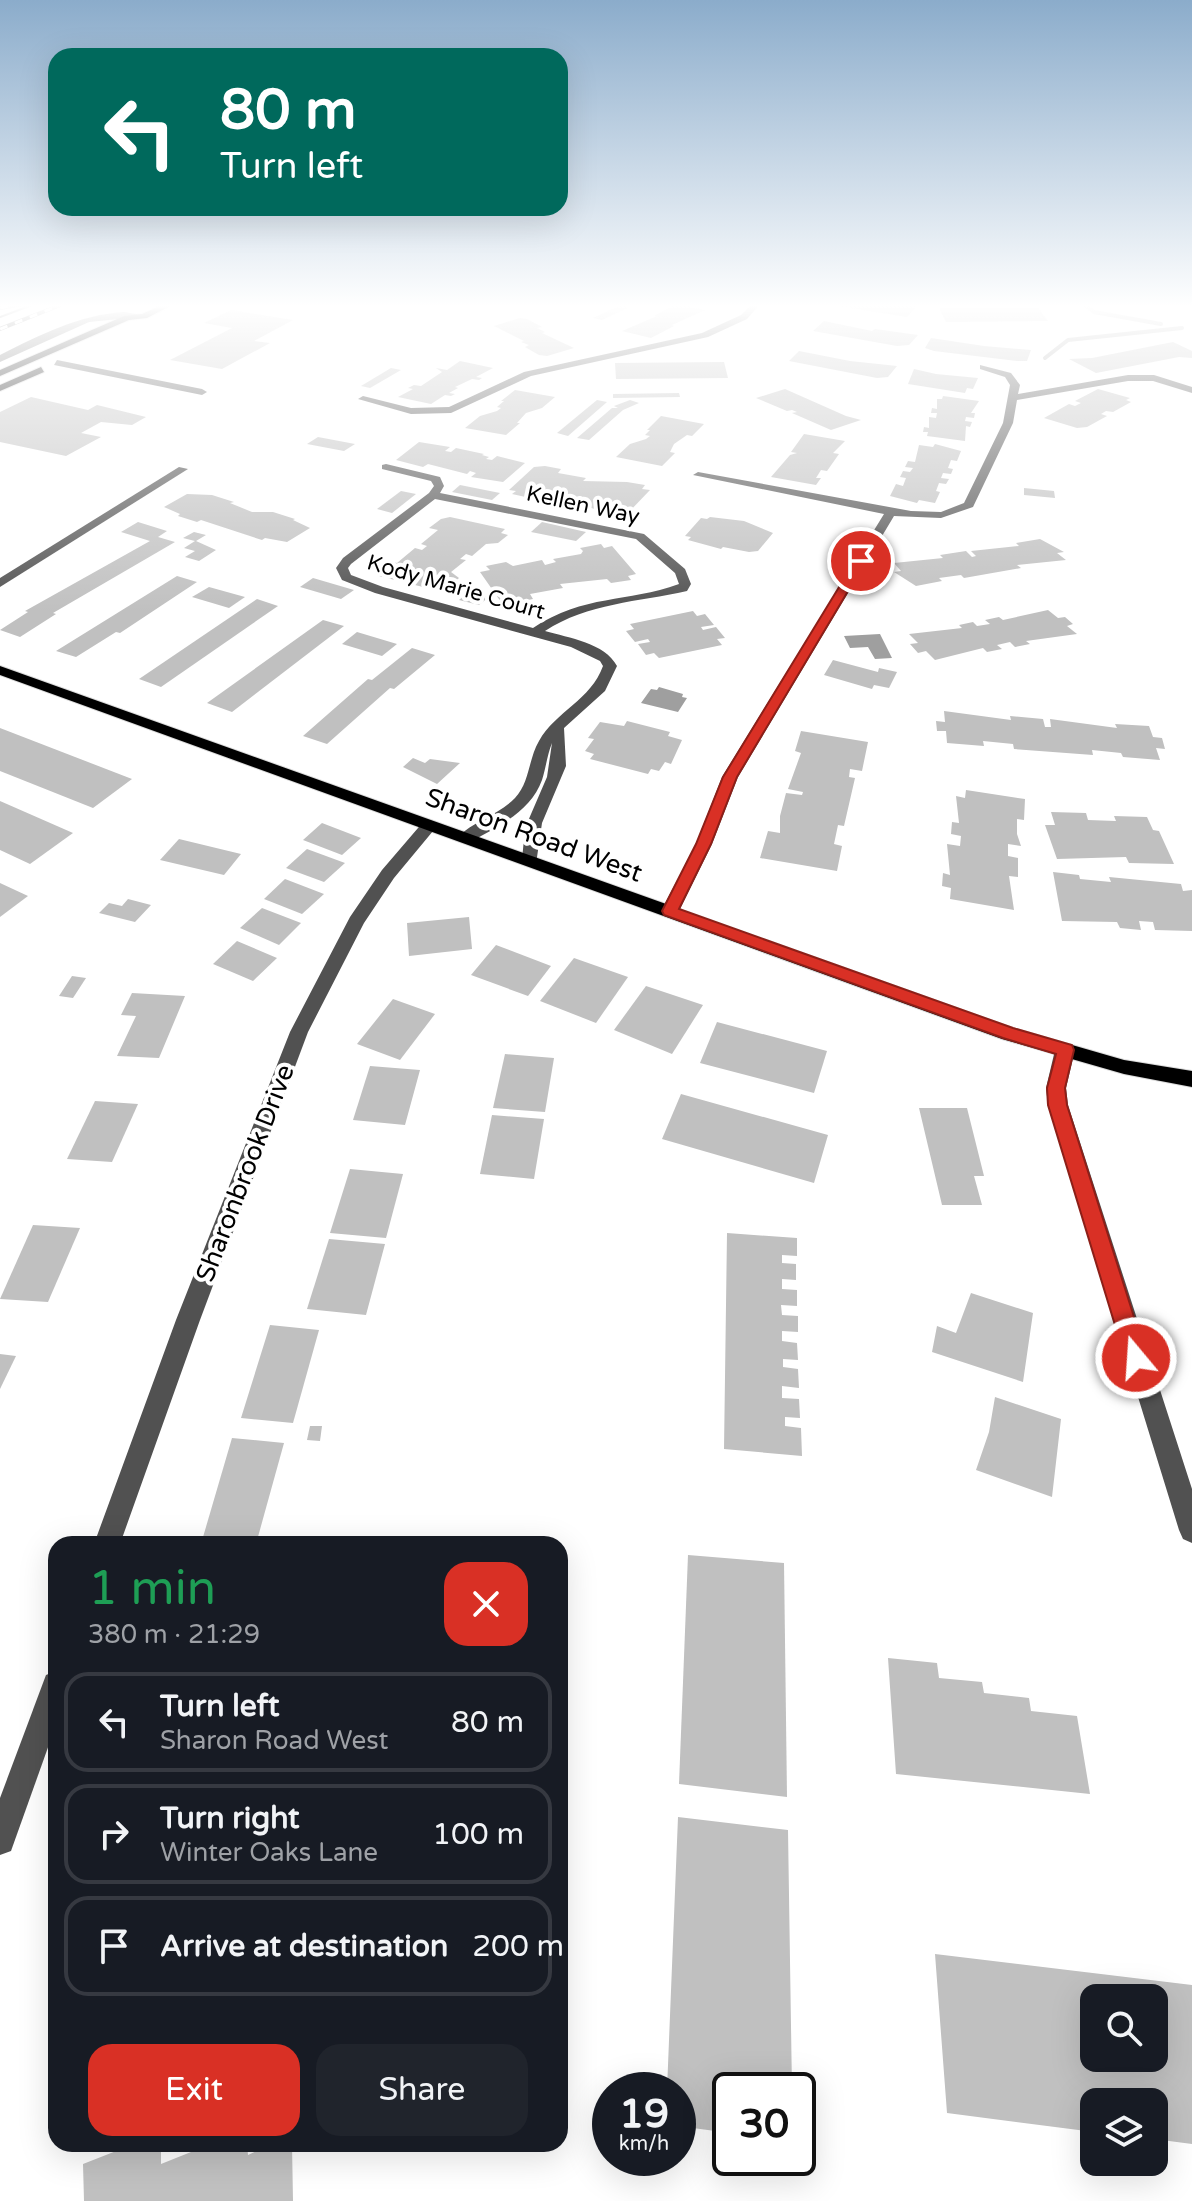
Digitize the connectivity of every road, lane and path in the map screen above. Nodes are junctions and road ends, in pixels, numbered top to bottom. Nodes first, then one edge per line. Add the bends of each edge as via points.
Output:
1 (389, 407) edge
2 (463, 407) edge
3 (1011, 407) edge
4 (386, 467) dead end
5 (183, 469) dead end
6 (698, 475) dead end
7 (433, 495) junction
8 (891, 512) junction
9 (0, 583) edge
10 (534, 633) junction
11 (0, 670) edge
12 (557, 728) junction
13 (540, 765) junction
14 (557, 766) junction
15 (530, 792) junction
16 (548, 796) junction
17 (430, 825) junction
18 (466, 837) junction
19 (530, 860) junction
20 (670, 911) junction
21 (1065, 1050) junction
22 (1192, 1079) edge
23 (1192, 1530) edge
24 (110, 1536) edge
25 (48, 1707) edge
26 (0, 1840) edge

1 - 2 street via 410,413
3 - 8 street via 969,505 944,515
4 - 7 street via 436,479 439,486
5 - 9 street
6 - 8 street
7 - 10 street, Kody Marie Court via 347,561 342,568 346,577
7 - 10 street, Kellen Way via 640,536 681,572 683,588 591,605 561,615
8 - 20 street via 730,777
10 - 12 street, Kody Marie Court via 595,651 610,666 603,686
11 - 17 main road, Sharon Road West
12 - 13 street, Kody Marie Court via 545,743
12 - 14 street via 562,747
13 - 14 street
13 - 15 street, Kody Marie Court
14 - 16 street
15 - 16 street
15 - 18 street, Kody Marie Court via 497,821
16 - 19 street via 532,832
17 - 18 main road, Sharon Road West
17 - 24 street, Sharonbrook Drive via 356,921 299,1032
18 - 19 main road, Sharon Road West
19 - 20 main road, Sharon Road West
20 - 21 main road, Sharon Road West
21 - 22 main road, Sharon Road West
21 - 23 street via 1056,1088 1058,1105
25 - 26 street

